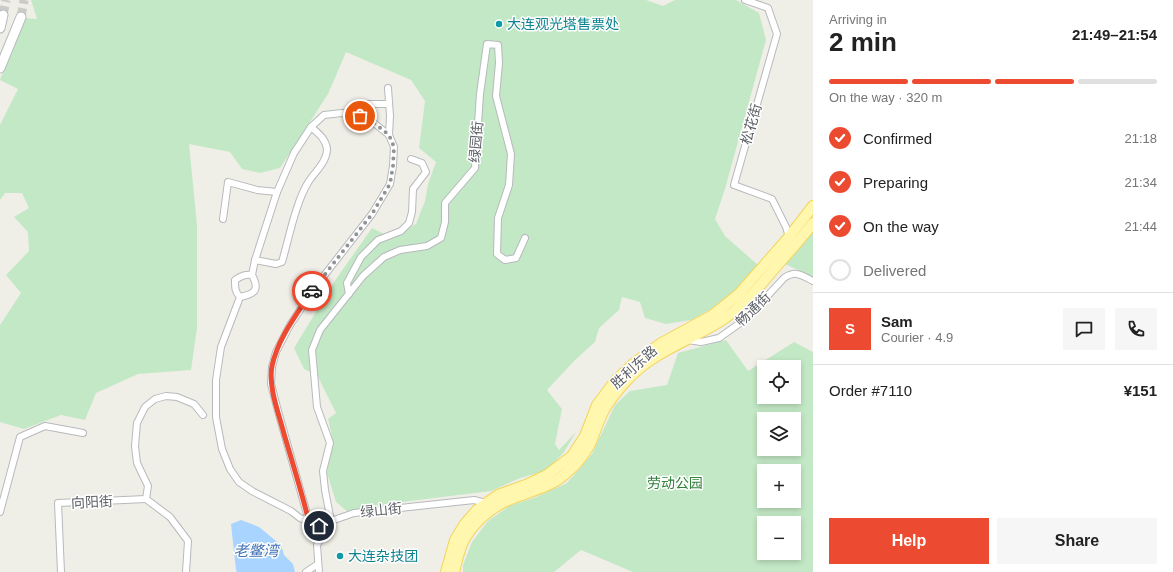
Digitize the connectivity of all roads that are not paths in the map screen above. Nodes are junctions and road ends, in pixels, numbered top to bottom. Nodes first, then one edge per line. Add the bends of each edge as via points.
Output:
1 (744, 0) edge
2 (3, 15) dead end
3 (20, 17) tunnel mouth
4 (0, 28) edge
5 (0, 68) edge
6 (388, 88) dead end
7 (389, 104) junction
8 (360, 116) junction
9 (311, 127) junction
10 (389, 135) junction
11 (411, 159) dead end
12 (276, 192) junction
13 (813, 206) edge
14 (223, 220) dead end
15 (813, 223) edge
16 (525, 238) dead end
17 (789, 238) junction
18 (256, 260) junction
19 (252, 275) junction
20 (813, 281) edge
21 (349, 294) junction
22 (240, 297) junction
23 (688, 340) junction
24 (203, 415) dead end
25 (84, 433) dead end
26 (146, 499) junction
27 (486, 503) junction
28 (0, 512) edge
29 (331, 521) junction
30 (311, 523) junction
31 (327, 529) junction
32 (318, 564) junction
33 (61, 572) edge
34 (186, 572) edge
35 (306, 572) edge
36 (319, 572) edge
37 (446, 572) edge
38 (454, 572) edge

1 - 17 street, 松花街 via 768,8 777,34 734,185 772,199
2 - 4 main road
3 - 5 main road
6 - 7 street
7 - 8 street via 369,104
7 - 10 street
8 - 9 street via 342,113 324,115
8 - 10 street via 369,119
9 - 12 street via 294,153
9 - 18 street via 325,140 327,149 324,160 308,182 299,201 282,262 276,264
10 - 30 street via 394,147 390,184 372,214 316,286 290,325 276,352 272,367 271,384
11 - 21 street via 422,163 426,172 413,189 409,223 400,232 378,240 361,257 347,283
12 - 14 street via 228,182
12 - 18 street
13 - 17 main road, 胜利东路
15 - 23 main road via 741,305
16 - 21 street, 绿园街 via 516,258 505,260 497,254 498,218 509,185 511,154 496,96 498,45 487,44 480,94 475,168 445,203 445,222 441,238 426,246 400,250 384,256
17 - 27 main road, 胜利东路 via 740,294 713,315 660,344 615,381 598,405 585,436 572,456 547,476 498,495
18 - 19 street
19 - 22 street via 256,288 251,295
19 - 22 street via 246,274 235,280 235,288
20 - 23 street, 畅通街 via 800,274 790,274 747,318 719,338 701,342
21 - 29 street, 绿园街 via 320,330 312,350 317,407 330,443 323,471
22 - 30 street via 221,347 216,380 216,417 222,449 230,469 239,482
23 - 38 main road via 668,350 630,377 604,411 584,452 565,474 552,483 502,503 485,515 465,538
24 - 26 street via 194,404 177,397 155,399 145,407 137,423 135,446 137,463 148,486
25 - 28 street via 44,426 20,437
26 - 33 street, 向阳街 via 58,503
26 - 34 street via 170,517 188,541
27 - 29 street, 绿山街 via 474,500 361,512
27 - 37 main road, 胜利东路 via 464,525 455,540
29 - 31 street
30 - 31 street
31 - 32 street via 318,545
32 - 35 street
32 - 36 street

